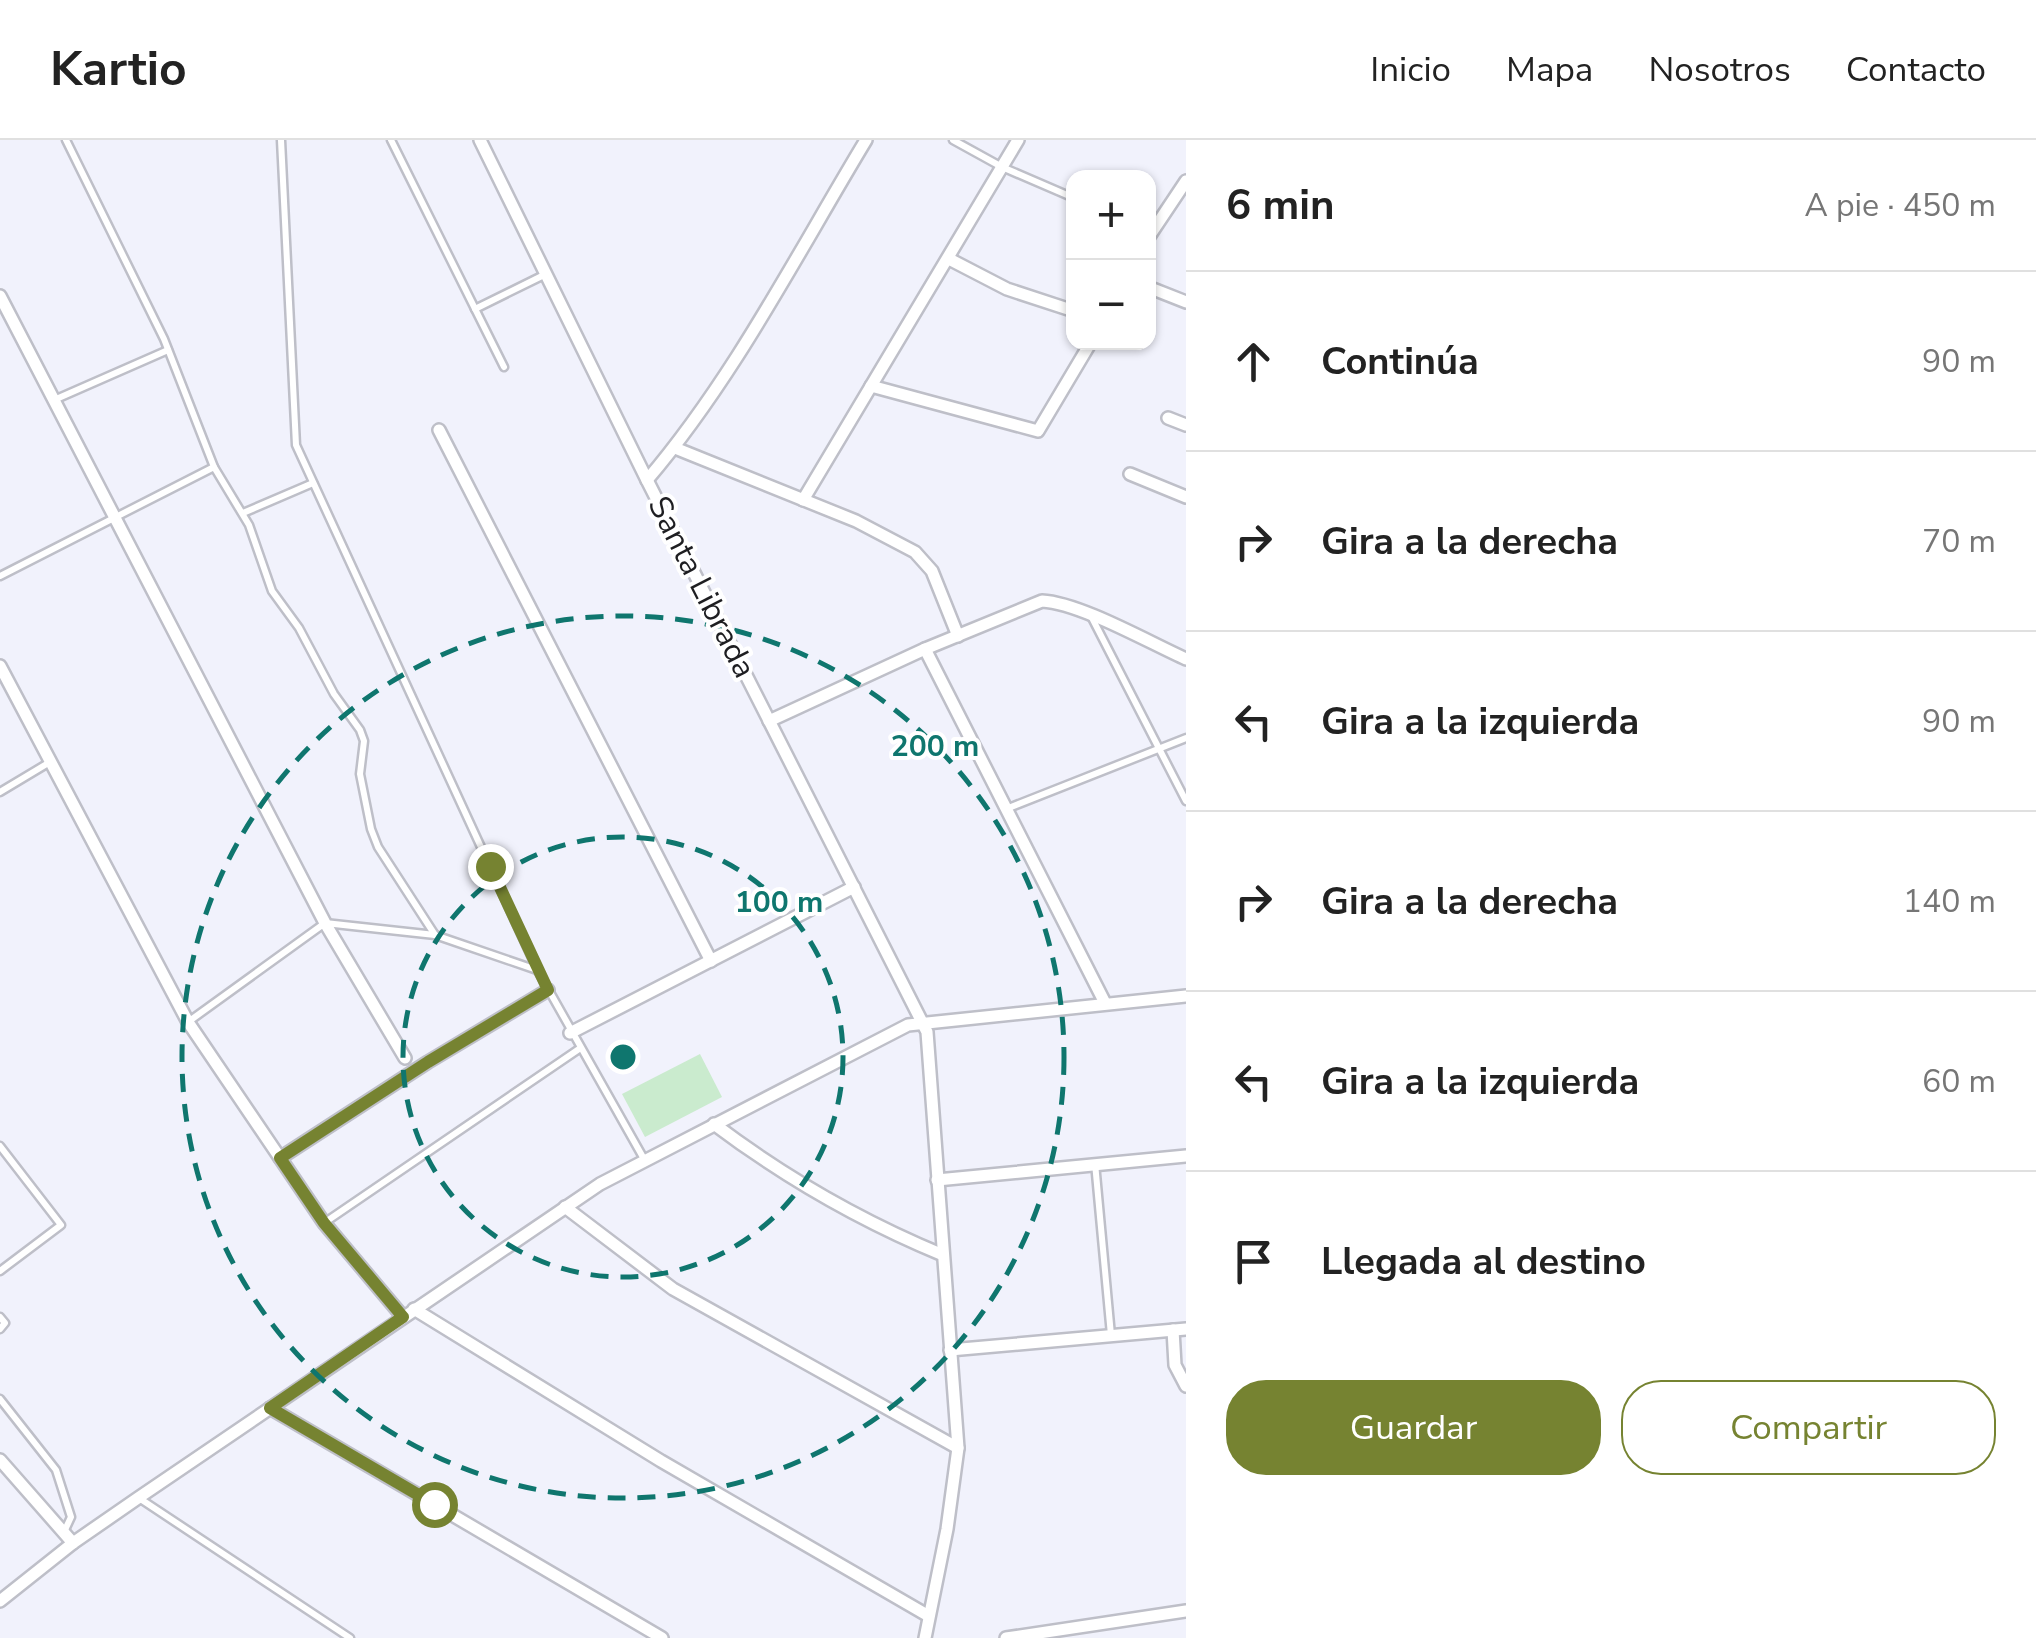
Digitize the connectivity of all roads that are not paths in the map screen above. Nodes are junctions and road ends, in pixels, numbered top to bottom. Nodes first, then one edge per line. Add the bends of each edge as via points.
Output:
1 (66, 140) edge
2 (281, 140) edge
3 (391, 140) edge
4 (480, 140) edge
5 (866, 140) edge
6 (953, 140) edge
7 (1018, 140) edge
8 (1002, 168) junction
9 (1186, 181) edge
10 (1066, 195) edge
11 (1156, 224) edge
12 (948, 259) junction
13 (547, 273) junction
14 (1156, 290) edge
15 (1, 302) edge
16 (1186, 302) edge
17 (475, 309) junction
18 (1066, 309) edge
19 (168, 350) junction
20 (1086, 350) edge
21 (504, 368) dead end
22 (872, 386) junction
23 (53, 400) junction
24 (1168, 418) dead end
25 (1186, 426) edge
26 (439, 430) dead end
27 (676, 448) junction
28 (214, 468) junction
29 (1130, 474) dead end
30 (648, 480) junction
31 (313, 483) junction
32 (1186, 497) edge
33 (802, 500) junction
34 (243, 514) junction
35 (114, 518) junction
36 (0, 576) edge
37 (1091, 616) junction
38 (958, 636) junction
39 (925, 649) junction
40 (1186, 659) edge
41 (0, 666) edge
42 (769, 721) junction
43 (1186, 738) edge
44 (1159, 749) junction
45 (50, 762) junction
46 (0, 792) edge
47 (1186, 801) edge
48 (1004, 810) junction
49 (854, 887) junction
50 (325, 923) junction
51 (435, 935) junction
52 (711, 960) junction
53 (538, 971) junction
54 (548, 990) junction
55 (1186, 996) edge
56 (1105, 1004) junction
57 (188, 1022) junction
58 (924, 1027) junction
59 (570, 1033) junction
60 (580, 1049) junction
61 (405, 1058) dead end
62 (714, 1124) junction
63 (0, 1146) edge
64 (1186, 1156) edge
65 (280, 1158) junction
66 (644, 1159) junction
67 (1095, 1164) junction
68 (937, 1180) junction
69 (564, 1207) junction
70 (324, 1223) junction
71 (943, 1255) junction
72 (0, 1270) edge
73 (408, 1313) junction
74 (1179, 1330) edge
75 (1111, 1336) junction
76 (950, 1350) junction
77 (1186, 1386) edge
78 (0, 1399) edge
79 (270, 1408) junction
80 (958, 1448) junction
81 (0, 1460) edge
82 (138, 1498) junction
83 (68, 1538) junction
84 (0, 1601) edge
85 (1186, 1611) edge
86 (927, 1615) junction
87 (350, 1638) edge
88 (662, 1638) edge
89 (924, 1638) edge
90 (1006, 1638) edge

1 - 19 lane
2 - 31 lane via 296,444
3 - 17 lane
4 - 13 street, Santa Librada
5 - 27 street
6 - 8 lane
7 - 8 street
8 - 10 lane
8 - 12 street
9 - 11 street
12 - 18 street
12 - 22 street
13 - 17 lane
13 - 30 street, Santa Librada
14 - 16 street
15 - 23 street
17 - 21 lane
19 - 23 lane
19 - 28 lane
20 - 22 street via 1038,432
22 - 33 street
23 - 35 street
24 - 25 street
26 - 52 street
27 - 30 street
27 - 33 street
28 - 34 lane
28 - 35 lane
29 - 32 street
30 - 42 street, Santa Librada
31 - 34 lane
31 - 53 lane
33 - 38 street via 915,552 932,571
34 - 51 lane via 278,602 360,730 360,774 378,847
35 - 36 lane
35 - 50 street
37 - 38 street via 1042,600
37 - 40 street
37 - 44 lane
38 - 39 street
39 - 42 street
39 - 48 street
41 - 45 street
42 - 49 street, Santa Librada
43 - 44 lane
44 - 47 lane
44 - 48 lane
45 - 46 lane
45 - 57 street
48 - 56 street
49 - 52 street
49 - 58 street, Santa Librada
50 - 51 lane
50 - 57 lane
50 - 61 street
51 - 53 lane
52 - 59 street
53 - 54 lane
54 - 59 lane
54 - 65 street
55 - 56 street
56 - 58 street
57 - 65 street
58 - 62 street via 908,1025
58 - 68 street
59 - 60 lane
60 - 66 lane
60 - 70 lane
62 - 66 street
62 - 71 street via 898,1236
63 - 72 lane via 61,1225
64 - 67 street
65 - 70 street
66 - 69 street
67 - 68 street
67 - 75 lane
68 - 71 street
69 - 73 street
69 - 80 street via 674,1289
70 - 73 street
71 - 76 street
73 - 79 street
73 - 86 street
74 - 75 street
74 - 77 street via 1175,1365
75 - 76 street
76 - 80 street
78 - 83 lane via 56,1470 71,1516
79 - 82 street
79 - 88 street
80 - 86 street
81 - 83 street
82 - 83 street
82 - 87 lane
83 - 84 street
85 - 90 street
86 - 89 street

